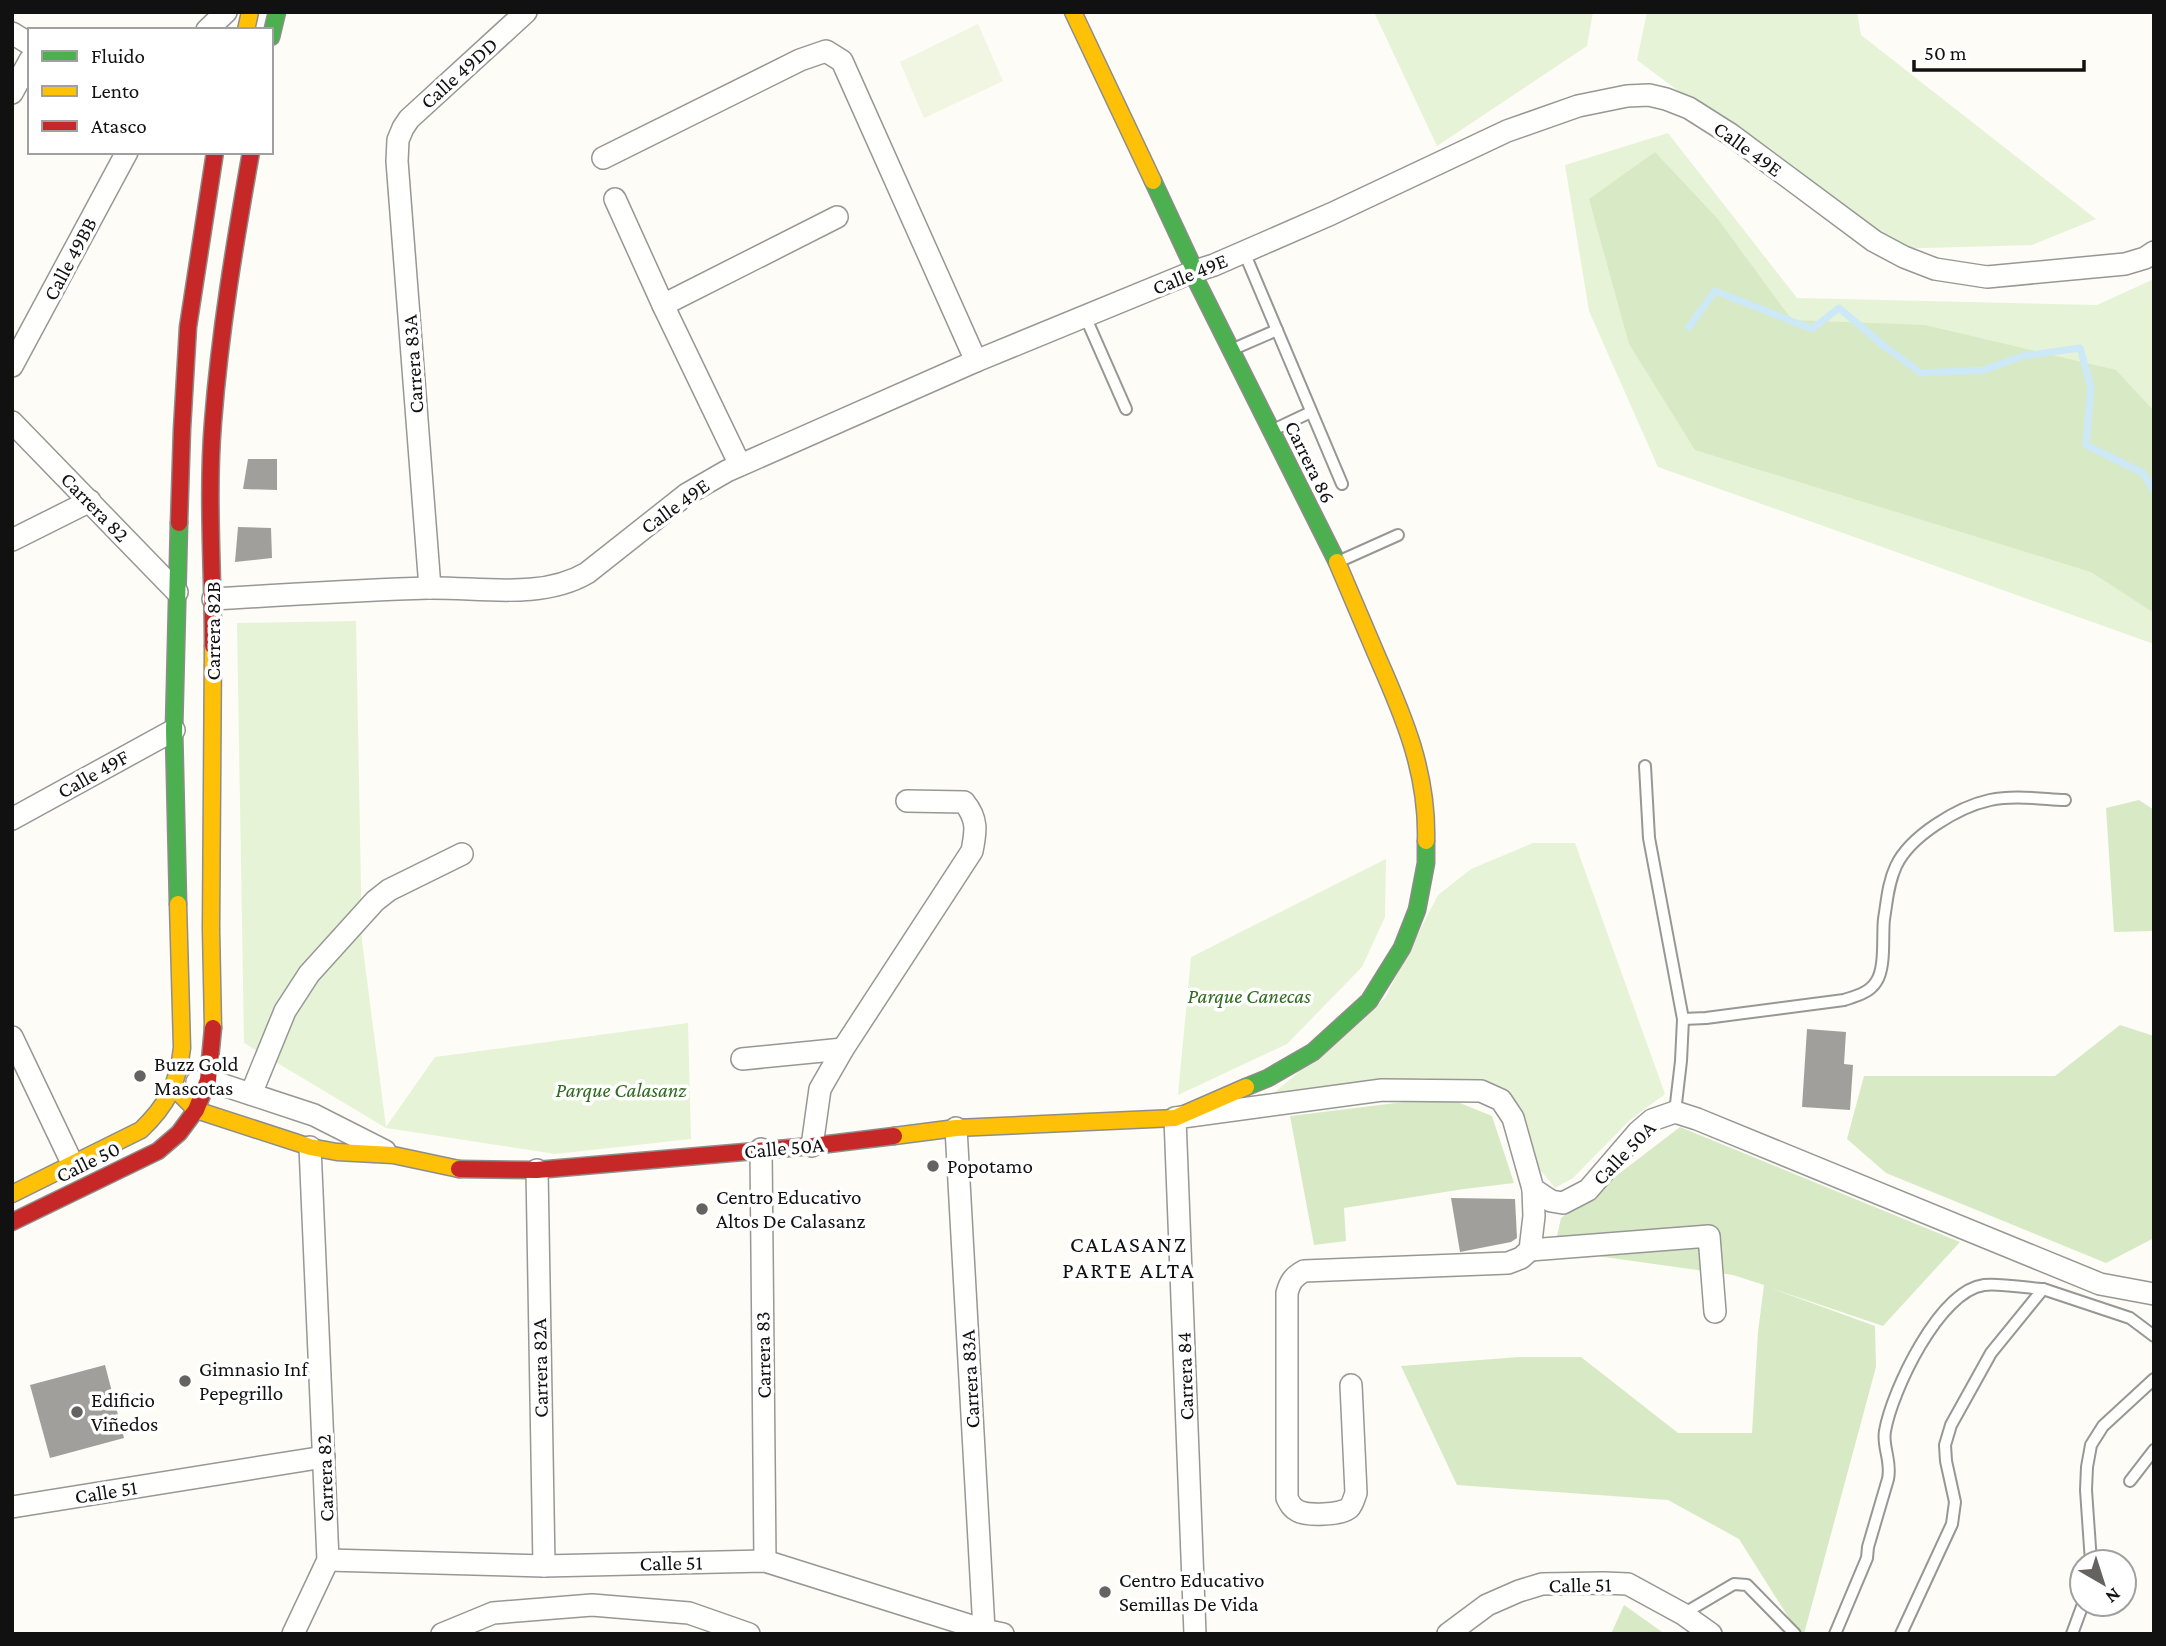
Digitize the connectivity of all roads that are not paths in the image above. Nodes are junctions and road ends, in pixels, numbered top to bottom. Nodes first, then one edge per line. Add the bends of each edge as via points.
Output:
1 (226, 12) edge
2 (526, 12) edge
3 (1073, 12) edge
4 (209, 28) edge
5 (12, 33) edge
6 (28, 43) edge
7 (28, 64) edge
8 (12, 93) edge
9 (398, 140) joint
10 (126, 154) edge
11 (215, 154) edge
12 (251, 154) edge
13 (603, 158) dead end
14 (615, 199) dead end
15 (837, 217) dead end
16 (1244, 252) junction
17 (2154, 252) edge
18 (1195, 271) junction
19 (663, 305) junction
20 (1085, 316) junction
21 (1277, 330) junction
22 (1231, 350) junction
23 (976, 361) junction
24 (12, 366) edge
25 (1126, 409) dead end
26 (1311, 412) junction
27 (12, 422) edge
28 (1271, 430) junction
29 (740, 465) junction
30 (1342, 484) dead end
31 (90, 501) junction
32 (1398, 535) dead end
33 (12, 540) edge
34 (1337, 563) junction
35 (430, 588) junction
36 (177, 592) junction
37 (213, 599) junction
38 (174, 730) junction
39 (1645, 766) dead end
40 (2065, 800) dead end
41 (907, 801) dead end
42 (12, 819) edge
43 (462, 854) dead end
44 (1402, 948) joint
45 (1683, 1019) junction
46 (12, 1037) edge
47 (844, 1049) junction
48 (742, 1059) dead end
49 (208, 1080) junction
50 (174, 1088) junction
51 (251, 1094) junction
52 (196, 1110) junction
53 (1675, 1112) junction
54 (157, 1115) joint
55 (1175, 1118) junction
56 (956, 1128) junction
57 (178, 1133) joint
58 (812, 1146) junction
59 (310, 1147) junction
60 (761, 1149) junction
61 (393, 1155) junction
62 (73, 1165) junction
63 (537, 1170) junction
64 (1534, 1189) junction
65 (12, 1194) edge
66 (12, 1222) edge
67 (1530, 1250) junction
68 (2043, 1289) junction
69 (2154, 1294) edge
70 (1715, 1312) dead end
71 (2154, 1336) edge
72 (2154, 1379) edge
73 (1351, 1385) dead end
74 (2154, 1450) edge
75 (324, 1457) junction
76 (2130, 1481) dead end
77 (12, 1507) edge
78 (2090, 1548) edge
79 (328, 1560) junction
80 (765, 1562) junction
81 (544, 1566) junction
82 (1683, 1614) junction
83 (990, 1633) edge
84 (293, 1634) edge
85 (442, 1634) edge
86 (749, 1634) edge
87 (1195, 1634) edge
88 (1448, 1634) edge
89 (1711, 1634) edge
90 (1795, 1634) edge
91 (1835, 1634) edge
92 (1901, 1634) edge

1 - 4 street
2 - 9 street, Calle 49DD via 419,108
3 - 18 street, Carrera 86
5 - 6 street
7 - 8 street
9 - 35 street, Carrera 83A
10 - 24 street, Calle 49BB
11 - 36 street, Carrera 82B via 188,327
12 - 37 street, Carrera 82B via 226,296 213,423
13 - 23 street via 826,51 842,61
14 - 19 street
15 - 19 street
16 - 17 street, Calle 49E via 1530,122 1578,106 1649,95 1689,108 1874,241 1935,269 1987,277 2125,264
16 - 18 street, Calle 49E
16 - 21 lane
18 - 20 street, Calle 49E
18 - 22 street, Carrera 86
19 - 29 street
20 - 23 street, Calle 49E
20 - 25 lane
21 - 22 lane
21 - 26 lane
22 - 28 street, Carrera 86
23 - 29 street, Calle 49E
26 - 28 lane
26 - 30 lane
27 - 31 street, Carrera 82
28 - 34 street, Carrera 86
29 - 35 street, Calle 49E via 687,494 571,583 536,589
31 - 33 street
31 - 36 street, Carrera 82
32 - 34 lane
34 - 44 street, Carrera 86 via 1418,761 1427,814 1426,863 1417,910
35 - 37 street, Calle 49E
36 - 38 street, Carrera 82B
37 - 49 street, Carrera 82B via 213,1033
38 - 42 street, Calle 49F
38 - 50 street, Carrera 82B via 182,1048
39 - 45 lane via 1650,838
40 - 45 lane via 1990,800 1948,817 1905,851 1889,887 1881,972 1865,993 1844,1000
41 - 47 street via 964,802 976,830 972,851
43 - 51 street via 389,890 309,974 285,1012
44 - 55 street, Calle 50A via 1369,1001 1313,1052 1268,1078
45 - 53 lane
46 - 62 street
47 - 48 street
47 - 58 street via 820,1089
49 - 50 street
49 - 51 street, Calle 50A
49 - 52 street, Carrera 82B
50 - 52 street
50 - 54 street, Carrera 82B
51 - 61 street, Calle 50A via 314,1115
52 - 57 street, Carrera 82B
52 - 59 street, Calle 50A
53 - 64 street, Calle 50A via 1644,1126 1577,1198 1551,1201
53 - 69 street, Calle 50A via 2100,1284
54 - 62 street, Calle 50 via 141,1130
55 - 56 street, Calle 50A
55 - 64 street, Calle 50A via 1382,1090 1481,1091 1501,1100 1513,1118
55 - 87 street, Carrera 84
56 - 58 street, Calle 50A
56 - 83 street, Carrera 83A
57 - 66 street, Calle 50 via 158,1151
58 - 60 street, Calle 50A
59 - 61 street, Calle 50A
59 - 75 street, Carrera 82
60 - 63 street, Calle 50A
60 - 80 street, Carrera 83
61 - 63 street, Calle 50A via 459,1169
62 - 65 street, Calle 50
63 - 81 street, Carrera 82A
64 - 67 street
67 - 70 street via 1709,1236
67 - 73 street via 1508,1263 1304,1271 1295,1276 1287,1293 1287,1498 1302,1513 1341,1513 1354,1501
68 - 71 lane via 2130,1318
68 - 91 lane via 1983,1285 1965,1293 1933,1322 1889,1413 1884,1435 1891,1468 1867,1558
68 - 92 lane via 1991,1353 1951,1425 1945,1461 1955,1502 1952,1524
72 - 78 lane via 2103,1426 2091,1445 2086,1490
74 - 76 lane
75 - 77 street, Calle 51
75 - 79 street, Carrera 82
79 - 81 street, Calle 51
79 - 84 street, Carrera 82
80 - 81 street, Calle 51
80 - 83 street, Calle 51
82 - 88 street, Calle 51 via 1628,1584 1542,1584 1487,1605
82 - 89 street, Calle 51
82 - 90 lane via 1734,1584 1747,1585
85 - 86 street via 493,1613 592,1605 689,1613

